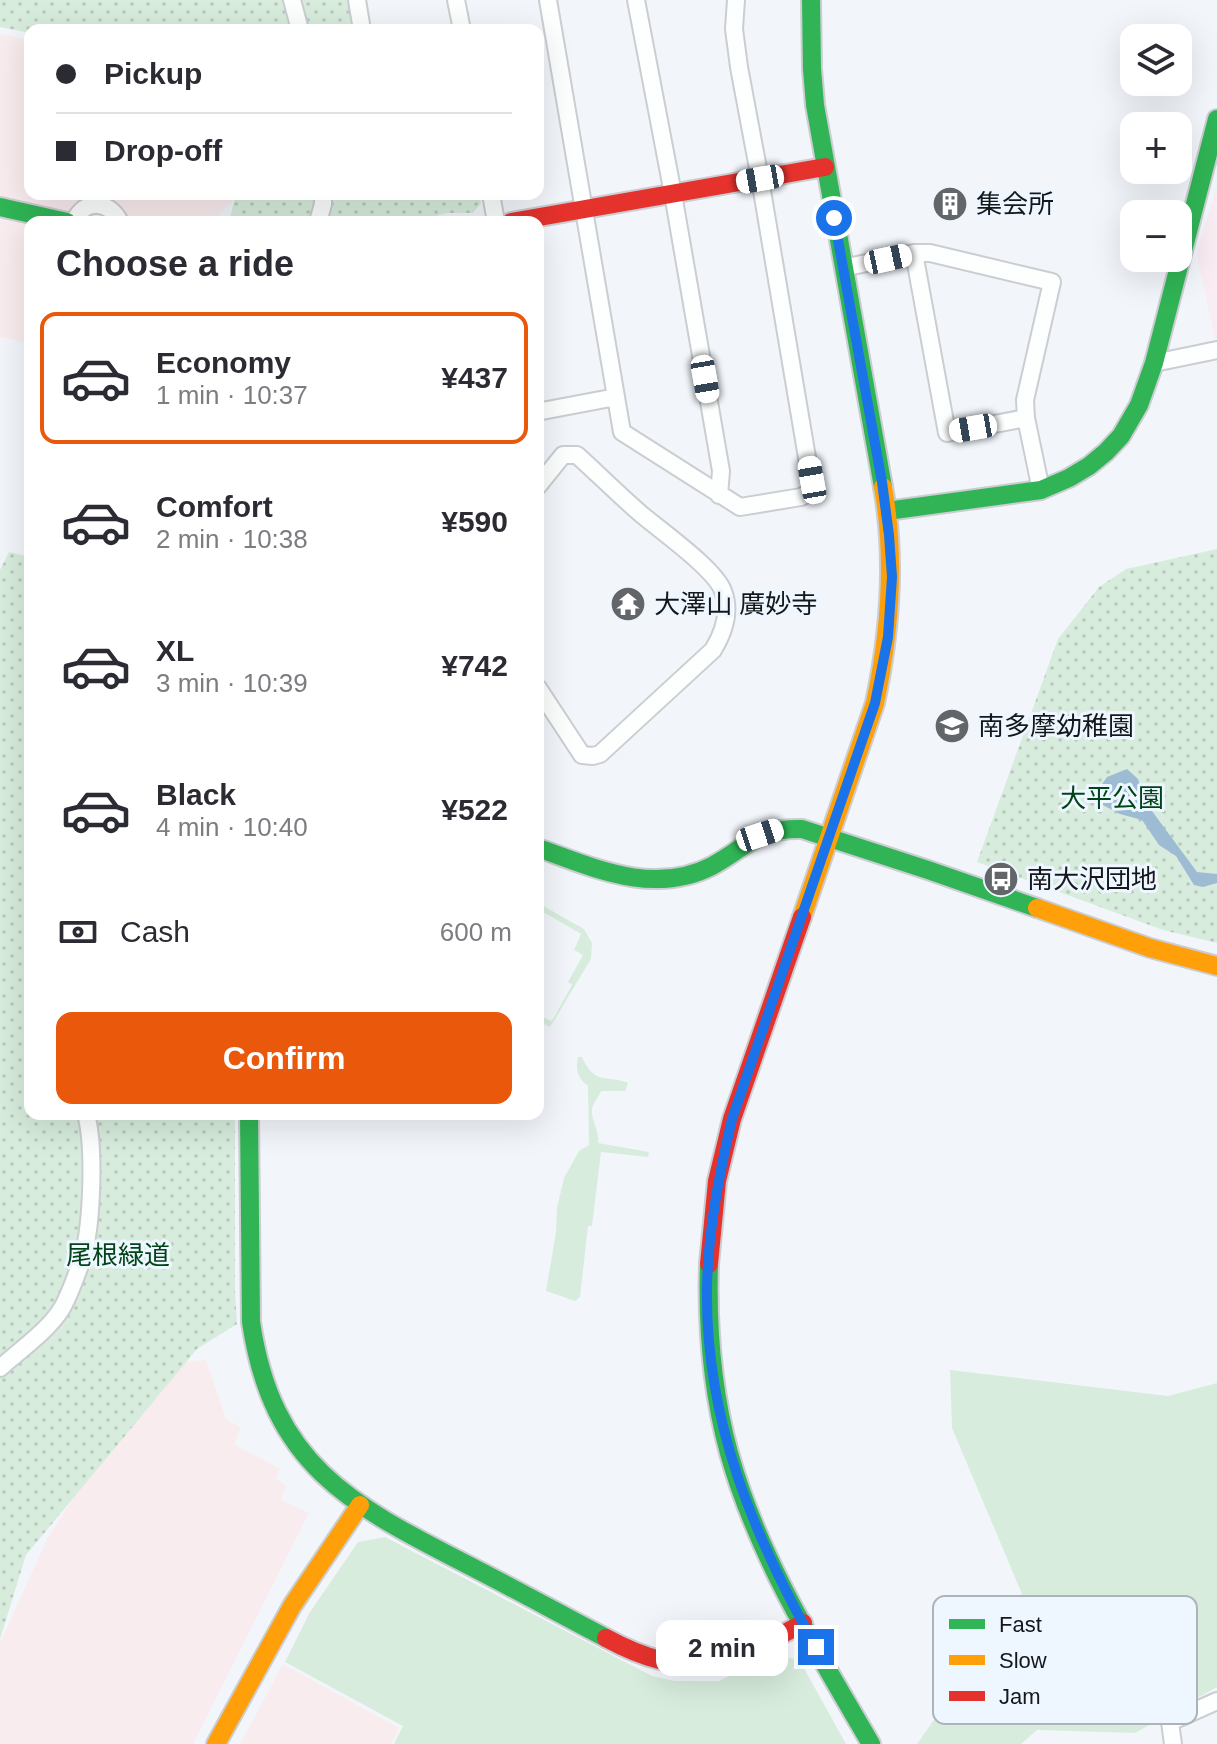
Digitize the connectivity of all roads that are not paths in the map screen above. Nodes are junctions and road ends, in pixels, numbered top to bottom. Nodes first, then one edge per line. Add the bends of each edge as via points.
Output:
1 (292, 0) edge
2 (357, 0) edge
3 (456, 0) edge
4 (548, 0) edge
5 (636, 0) edge
6 (736, 0) edge
7 (811, 0) edge
8 (298, 24) edge
9 (361, 24) edge
10 (461, 24) edge
11 (1217, 119) edge
12 (825, 167) junction
13 (760, 179) junction
14 (673, 194) junction
15 (0, 207) edge
16 (583, 210) junction
17 (40, 216) edge
18 (76, 216) edge
19 (116, 216) edge
20 (544, 216) edge
21 (914, 253) junction
22 (843, 268) junction
23 (1217, 350) edge
24 (1154, 363) junction
25 (616, 397) junction
26 (544, 411) edge
27 (1026, 418) junction
28 (544, 479) edge
29 (1041, 490) junction
30 (719, 495) junction
31 (887, 511) junction
32 (544, 697) edge
33 (829, 837) junction
34 (544, 850) edge
35 (1217, 966) edge
36 (87, 1120) edge
37 (249, 1120) edge
38 (0, 1368) edge
39 (360, 1505) junction
40 (803, 1623) junction
41 (1217, 1701) edge
42 (1197, 1710) edge
43 (1170, 1724) edge
44 (216, 1744) edge
45 (871, 1744) edge
46 (1173, 1744) edge

1 - 8 street
2 - 9 street
3 - 10 street
4 - 16 street
5 - 14 street
6 - 13 street via 739,67
7 - 12 street via 812,69
11 - 24 street
12 - 13 street
12 - 22 street
13 - 14 street
13 - 30 street via 812,487 801,497 740,507
14 - 16 street
14 - 30 street via 721,471
15 - 17 street
16 - 20 street
16 - 25 street
18 - 19 street via 96,204
21 - 22 street
21 - 27 street via 947,433
21 - 27 street via 1052,282 1025,400
22 - 31 street
23 - 24 street
24 - 29 street via 1135,413 1113,444 1089,466
25 - 26 street
25 - 30 street via 622,432
27 - 29 street
28 - 32 street via 563,455 577,455 714,575 723,591 726,623 713,650 600,754 582,755
29 - 31 street
31 - 33 street via 892,577 882,672
33 - 34 street via 802,829 776,830 701,872 653,882
33 - 35 street via 1150,948
33 - 40 street via 732,1119 716,1188 707,1289 727,1446 765,1550
36 - 38 street via 91,1148 83,1257 62,1308
37 - 39 street via 251,1322 259,1365 278,1415 301,1452
39 - 40 street via 648,1658 706,1665 746,1653
39 - 44 street via 285,1617
40 - 45 street
41 - 42 street
43 - 46 street

